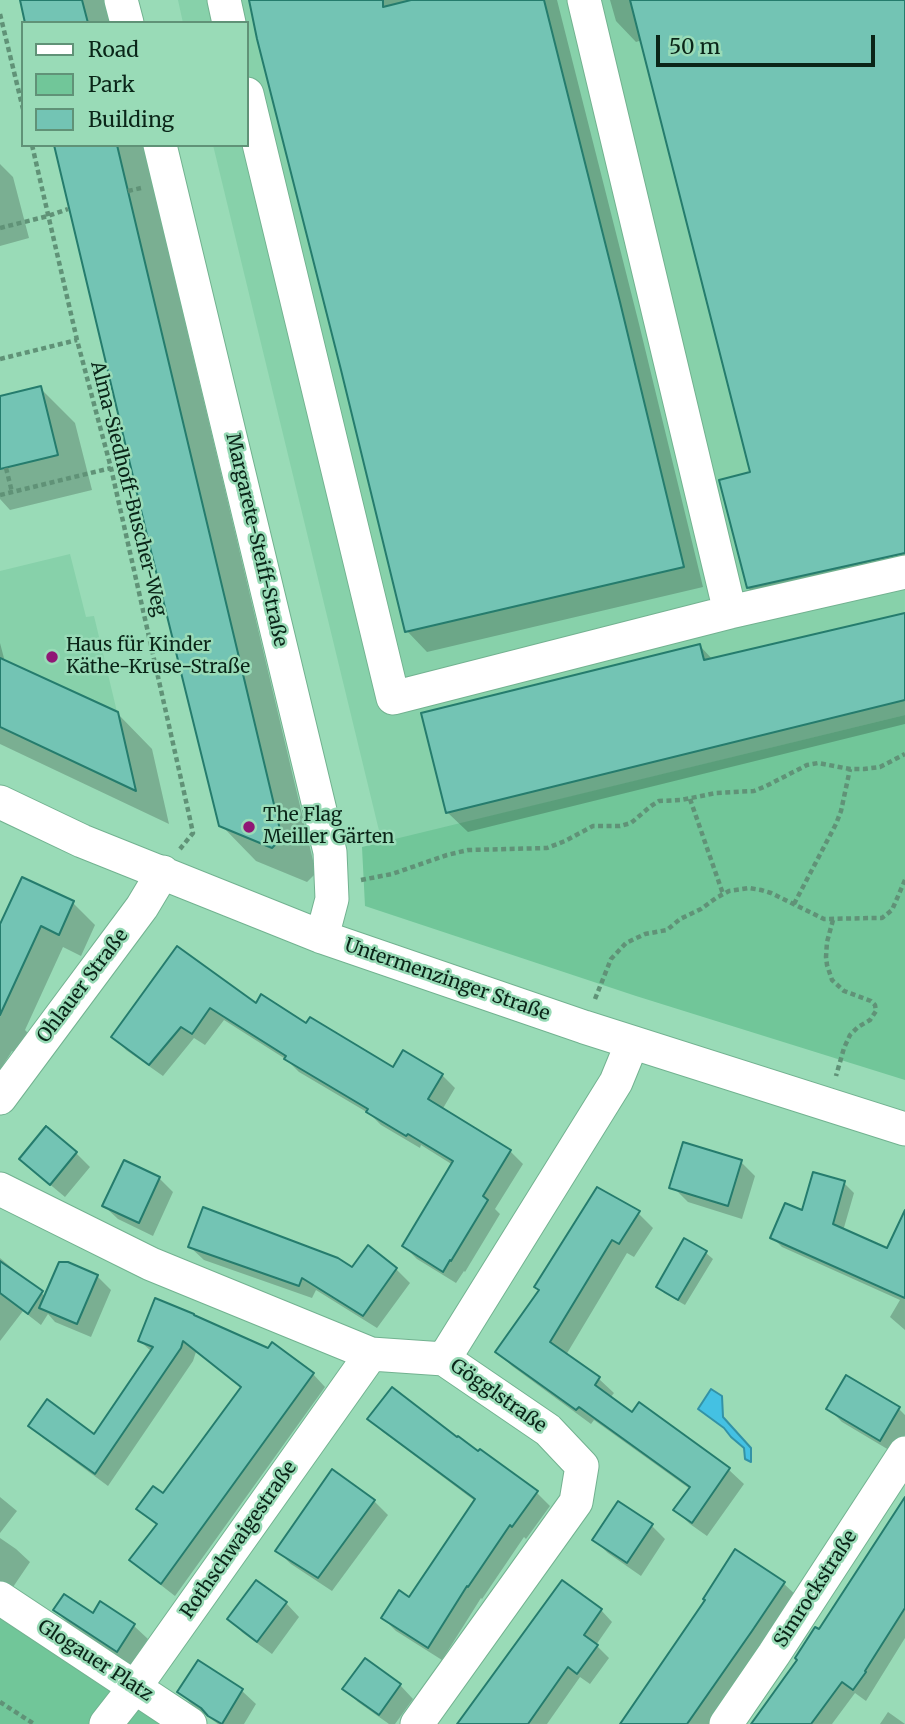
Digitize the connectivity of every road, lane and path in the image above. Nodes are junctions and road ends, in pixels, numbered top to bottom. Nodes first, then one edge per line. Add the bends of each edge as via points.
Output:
1 (121, 0) edge
2 (224, 0) edge
3 (584, 0) edge
4 (0, 13) edge
5 (126, 21) edge
6 (229, 21) edge
7 (248, 98) edge
8 (21, 101) edge
9 (32, 147) edge
10 (160, 147) edge
11 (68, 209) dead end
12 (48, 216) junction
13 (0, 228) edge
14 (77, 340) junction
15 (0, 359) edge
16 (6, 468) dead end
17 (111, 468) junction
18 (12, 492) junction
19 (0, 495) edge
20 (905, 572) edge
21 (730, 612) junction
22 (905, 754) edge
23 (849, 769) junction
24 (690, 799) junction
25 (0, 802) edge
26 (163, 873) junction
27 (905, 880) edge
28 (332, 883) junction
29 (723, 894) junction
30 (794, 904) junction
31 (833, 919) junction
32 (322, 936) junction
33 (584, 1027) junction
34 (632, 1043) junction
35 (0, 1098) edge
36 (828, 1106) junction
37 (905, 1129) edge
38 (0, 1189) edge
39 (371, 1354) junction
40 (444, 1359) junction
41 (905, 1453) edge
42 (0, 1598) edge
43 (135, 1687) junction
44 (0, 1702) edge
45 (34, 1724) edge
46 (106, 1724) edge
47 (190, 1724) edge
48 (417, 1724) edge
49 (726, 1724) edge

1 - 5 street
2 - 6 street
3 - 21 street
4 - 8 path
7 - 21 street via 393,698
9 - 12 path, Alma-Siedhoff-Buscher-Weg
10 - 28 street, Margarete-Steiff-Straße via 330,852
11 - 12 path
12 - 13 path
12 - 14 path, Alma-Siedhoff-Buscher-Weg
14 - 15 path
14 - 17 path, Alma-Siedhoff-Buscher-Weg
16 - 18 path
17 - 18 path
17 - 26 path, Alma-Siedhoff-Buscher-Weg via 193,832
18 - 19 path
20 - 21 street
22 - 23 path via 880,767
23 - 24 path via 807,765 754,791
23 - 30 path via 836,824
24 - 28 path via 659,801 631,823 593,826 547,848 468,850 392,874
24 - 29 path
25 - 26 street, Untermenzinger Straße
26 - 32 street, Untermenzinger Straße
26 - 35 street, Ohlauer Straße
27 - 31 path via 895,905 882,918
28 - 32 street, Margarete-Steiff-Straße
29 - 30 path via 749,888
29 - 33 path via 667,930 638,936 620,948 611,959
30 - 31 path
31 - 36 path via 826,957 832,980 844,991 871,1001 876,1011 847,1041
32 - 33 street, Untermenzinger Straße
33 - 34 street, Untermenzinger Straße
34 - 36 street, Untermenzinger Straße
34 - 40 street via 616,1082
36 - 37 street, Untermenzinger Straße
38 - 39 street, Gögglstraße via 151,1264
39 - 40 street, Gögglstraße
39 - 43 street, Rothschwaigestraße
40 - 48 street, Gögglstraße via 548,1430 582,1466 576,1502
41 - 49 street, Simrockstraße
42 - 43 street, Glogauer Platz
43 - 46 street, Rothschwaigestraße
43 - 47 street, Glogauer Platz
44 - 45 path

